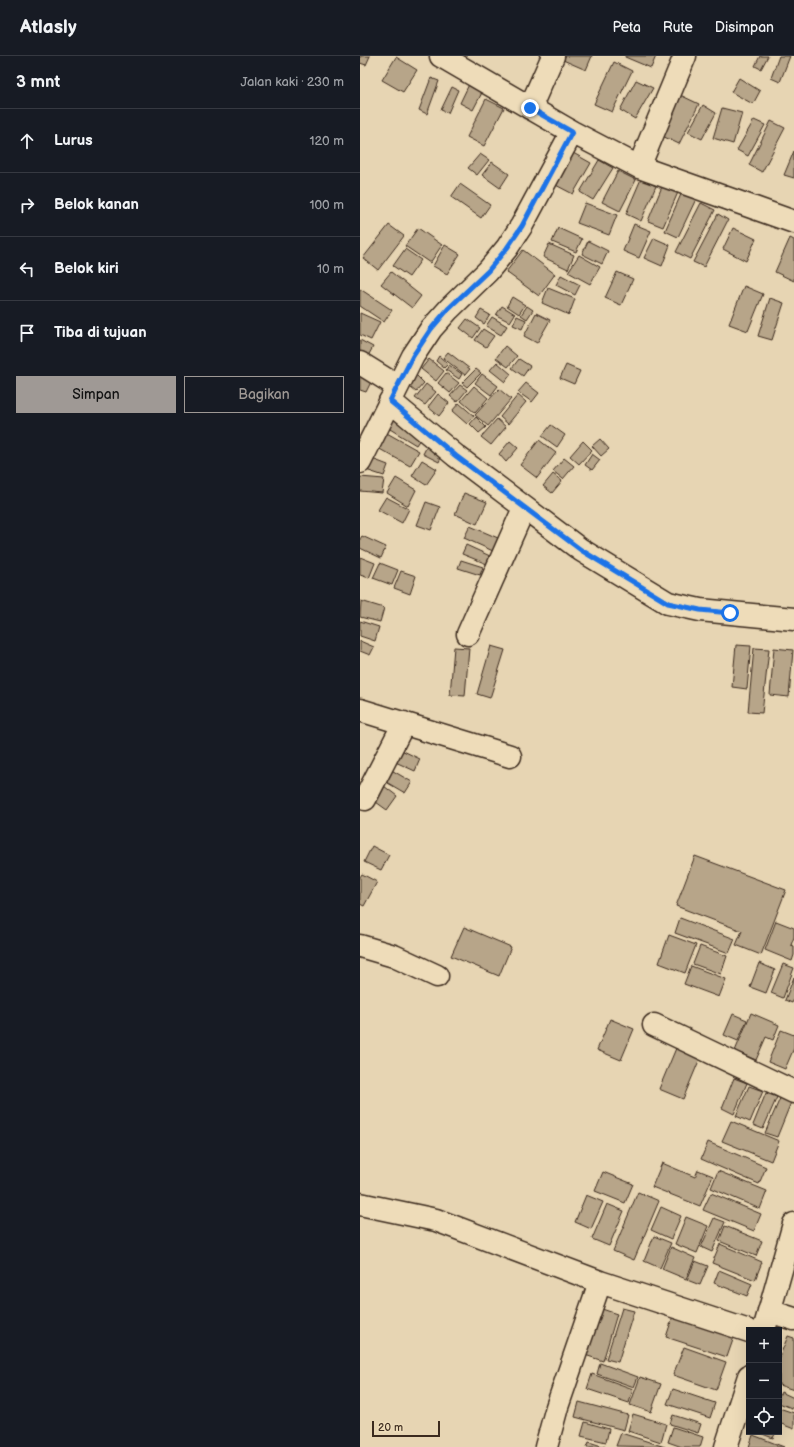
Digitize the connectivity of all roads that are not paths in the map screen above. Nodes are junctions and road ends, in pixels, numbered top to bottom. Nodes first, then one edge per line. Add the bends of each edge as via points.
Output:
1 (441, 56) edge
2 (553, 56) edge
3 (685, 56) edge
4 (530, 108) junction
5 (572, 132) junction
6 (639, 167) junction
7 (794, 222) edge
8 (360, 363) edge
9 (394, 393) junction
10 (360, 462) edge
11 (524, 508) junction
12 (794, 619) edge
13 (468, 634) dead end
14 (360, 710) edge
15 (404, 723) junction
16 (510, 756) dead end
17 (365, 799) dead end
18 (360, 946) edge
19 (437, 976) dead end
20 (654, 1025) dead end
21 (794, 1092) edge
22 (360, 1204) edge
23 (794, 1224) edge
24 (600, 1282) junction
25 (794, 1319) edge
26 (766, 1320) edge
27 (746, 1330) edge
28 (746, 1385) edge
29 (546, 1447) edge
30 (726, 1447) edge

1 - 4 street
2 - 4 street
3 - 6 street
4 - 5 street
5 - 6 street
5 - 9 street via 522,226 507,248 431,329 413,356
6 - 7 street
8 - 9 street
9 - 10 street
9 - 11 street via 456,456
11 - 12 street via 581,550 668,603 700,610
11 - 13 street
14 - 15 street
15 - 16 street
15 - 17 street
18 - 19 street via 394,956
20 - 21 street
22 - 24 street via 436,1220
23 - 26 street
24 - 27 street
24 - 29 street
25 - 26 street
28 - 30 street

